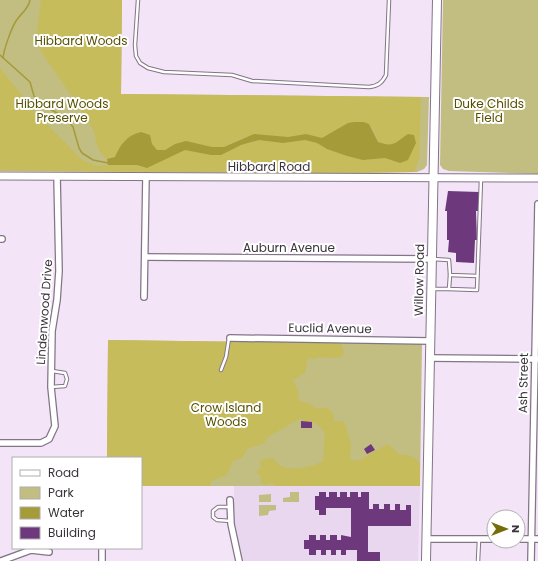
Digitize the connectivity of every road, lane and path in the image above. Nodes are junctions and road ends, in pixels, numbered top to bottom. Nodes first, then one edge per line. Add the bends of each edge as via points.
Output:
1 (138, 0) edge
2 (389, 0) edge
3 (437, 0) edge
4 (0, 176) edge
5 (57, 176) junction
6 (146, 176) junction
7 (433, 178) junction
8 (481, 178) junction
9 (538, 178) edge
10 (538, 204) edge
11 (145, 257) junction
12 (432, 259) junction
13 (450, 275) junction
14 (477, 276) junction
15 (431, 289) junction
16 (449, 289) junction
17 (144, 297) dead end
18 (230, 338) joint
19 (430, 341) junction
20 (430, 358) junction
21 (536, 359) edge
22 (221, 370) dead end
23 (52, 371) junction
24 (51, 387) junction
25 (0, 443) edge
26 (230, 500) dead end
27 (230, 507) junction
28 (231, 521) junction
29 (427, 539) junction
30 (479, 539) junction
31 (486, 539) edge
32 (526, 539) edge
33 (531, 539) junction
34 (538, 540) edge
35 (102, 549) edge
36 (49, 552) dead end
37 (1, 561) edge
38 (102, 561) edge
39 (239, 561) edge
40 (426, 561) edge
41 (478, 561) edge
42 (531, 561) edge

1 - 2 lane via 136,56 148,68 164,72 232,75 252,81 370,87 383,82 386,75
3 - 7 main road, Willow Road
4 - 5 street, Hibbard Road
5 - 6 street, Hibbard Road
5 - 23 street, Lindenwood Drive via 59,271 52,331
6 - 7 street, Hibbard Road
6 - 11 street
7 - 8 street, Hibbard Road
7 - 12 main road, Willow Road
8 - 9 street, Hibbard Road
8 - 14 lane
10 - 21 street, Ash Street
11 - 12 street, Auburn Avenue
11 - 17 street
12 - 13 lane via 449,260
12 - 15 main road, Willow Road
13 - 14 lane
13 - 16 lane
14 - 16 lane via 477,290
15 - 16 lane
15 - 19 main road, Willow Road
18 - 19 street, Euclid Avenue
18 - 22 lane
19 - 20 main road, Willow Road
20 - 21 street
20 - 29 main road, Willow Road
21 - 33 street, Ash Street
23 - 24 street, Lindenwood Drive
23 - 24 lane via 65,373 68,379 65,386
24 - 25 street, Lindenwood Drive via 55,426 49,439 41,443
26 - 27 street
27 - 28 street
27 - 28 lane via 218,507 213,510 213,517 217,520
28 - 39 street
29 - 30 street
29 - 40 main road, Willow Road
30 - 31 street
30 - 41 lane
32 - 33 street
33 - 34 street
33 - 42 street, Ash Street
35 - 38 street
36 - 37 street via 31,550

